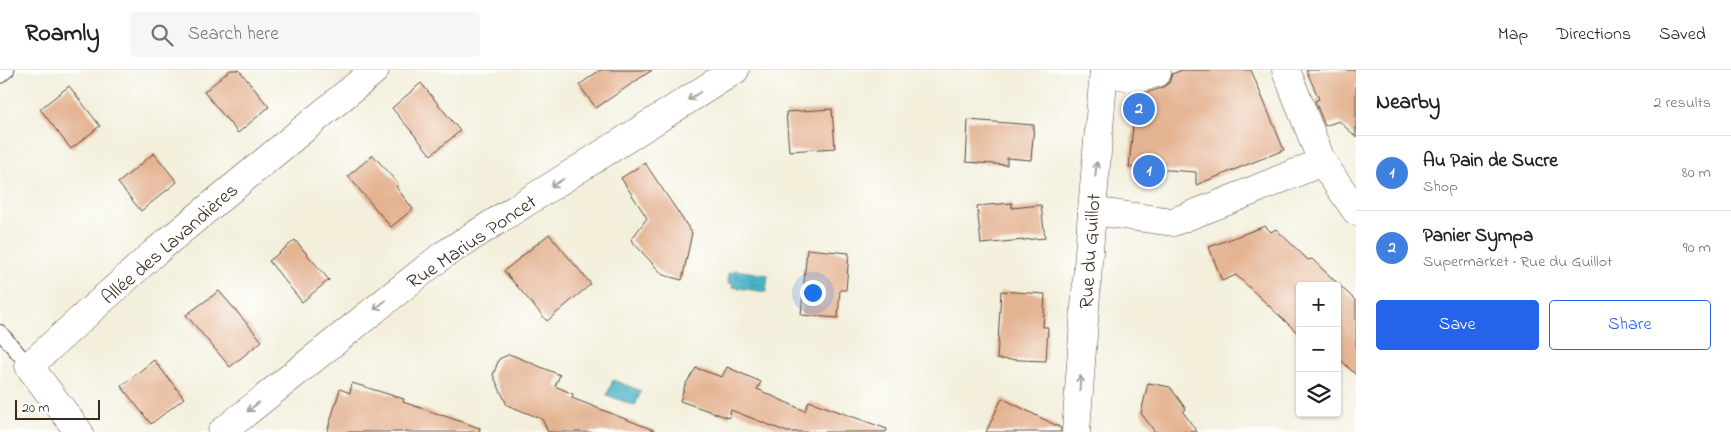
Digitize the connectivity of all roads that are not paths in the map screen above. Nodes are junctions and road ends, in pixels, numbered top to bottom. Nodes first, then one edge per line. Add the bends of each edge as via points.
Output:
1 (7, 70) edge
2 (375, 70) edge
3 (735, 70) edge
4 (1286, 70) edge
5 (1104, 71) edge
6 (1157, 73) dead end
7 (0, 76) edge
8 (1322, 162) junction
9 (1092, 211) junction
10 (1356, 211) edge
11 (0, 332) edge
12 (29, 366) junction
13 (79, 432) edge
14 (222, 432) edge
15 (1076, 432) edge

1 - 7 lane
2 - 12 street, Allée des Lavandières via 154,253
3 -> 14 street, Rue Marius Poncet via 443,255
4 - 8 street
5 - 6 street via 1138,79
9 -> 5 street, Rue du Guillot
8 - 9 street via 1173,222
8 - 10 street
15 -> 9 street, Rue du Guillot
11 - 12 lane
12 - 13 street

